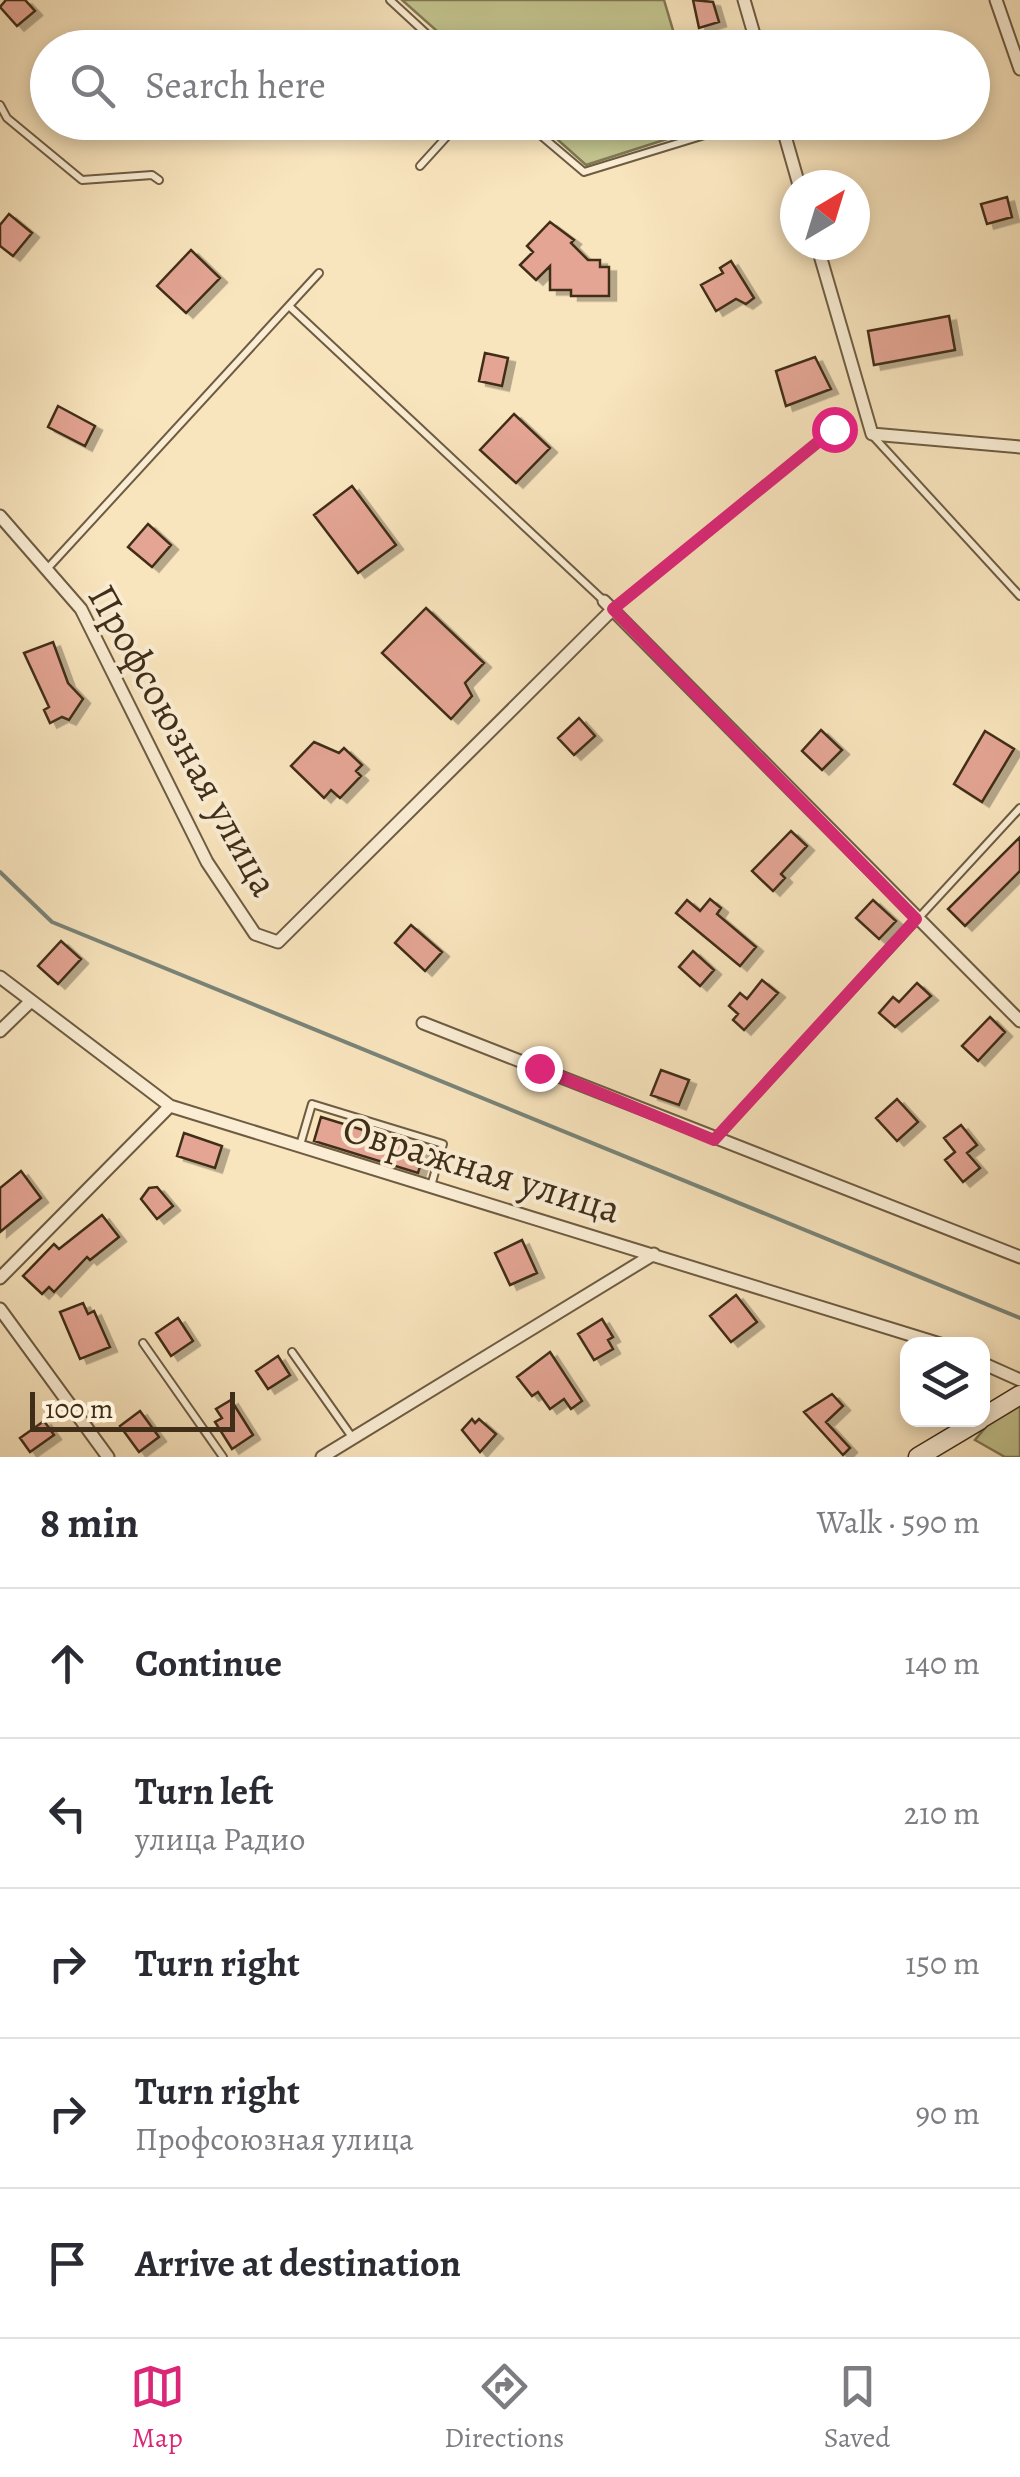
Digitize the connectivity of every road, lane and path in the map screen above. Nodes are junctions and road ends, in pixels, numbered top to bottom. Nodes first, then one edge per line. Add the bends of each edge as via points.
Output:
1 (390, 0) edge
2 (744, 0) edge
3 (996, 0) edge
4 (422, 30) edge
5 (753, 30) edge
6 (1020, 69) edge
7 (0, 105) edge
8 (30, 137) edge
9 (34, 140) edge
10 (444, 140) edge
11 (546, 140) edge
12 (688, 140) edge
13 (786, 140) edge
14 (420, 166) dead end
15 (795, 170) edge
16 (158, 180) dead end
17 (821, 260) edge
18 (319, 274) dead end
19 (288, 306) junction
20 (834, 429) dead end
21 (872, 434) junction
22 (1020, 447) edge
23 (0, 516) edge
24 (47, 569) junction
25 (1020, 596) edge
26 (608, 605) junction
27 (1020, 808) edge
28 (916, 919) junction
29 (0, 978) edge
30 (31, 1001) junction
31 (1020, 1021) edge
32 (423, 1023) dead end
33 (0, 1031) edge
34 (170, 1106) junction
35 (714, 1140) junction
36 (300, 1146) junction
37 (431, 1186) junction
38 (654, 1254) junction
39 (1020, 1256) edge
40 (0, 1278) edge
41 (0, 1308) edge
42 (918, 1337) edge
43 (144, 1343) dead end
44 (292, 1352) dead end
45 (990, 1367) edge
46 (1020, 1380) edge
47 (1020, 1395) edge
48 (990, 1413) edge
49 (968, 1427) edge
50 (352, 1438) junction
51 (108, 1457) edge
52 (223, 1457) edge
53 (322, 1457) edge
54 (918, 1457) edge

1 - 4 lane
2 - 5 street
3 - 6 street
7 - 8 lane
9 - 16 lane via 82,180
10 - 14 lane
11 - 12 lane via 584,172
13 - 15 street
17 - 21 street
18 - 19 lane
19 - 24 lane
19 - 26 lane
20 - 26 lane
21 - 22 street
21 - 25 lane
23 - 24 street, Профсоюзная улица
24 - 26 street, Профсоюзная улица via 81,609 207,862 255,934 278,942
26 - 28 street
27 - 28 lane
28 - 31 street
28 - 35 lane
29 - 30 street, Овражная улица
30 - 33 street
30 - 34 street, Овражная улица
32 - 35 street
34 - 36 street, Овражная улица
34 - 40 street
35 - 39 street
36 - 37 street, Овражная улица
36 - 37 lane via 312,1104 443,1144
37 - 38 street, Овражная улица
38 - 42 street, Овражная улица
38 - 50 street
41 - 51 street
43 - 52 lane
44 - 50 lane
45 - 46 street
47 - 48 main road
49 - 54 main road
50 - 53 street

